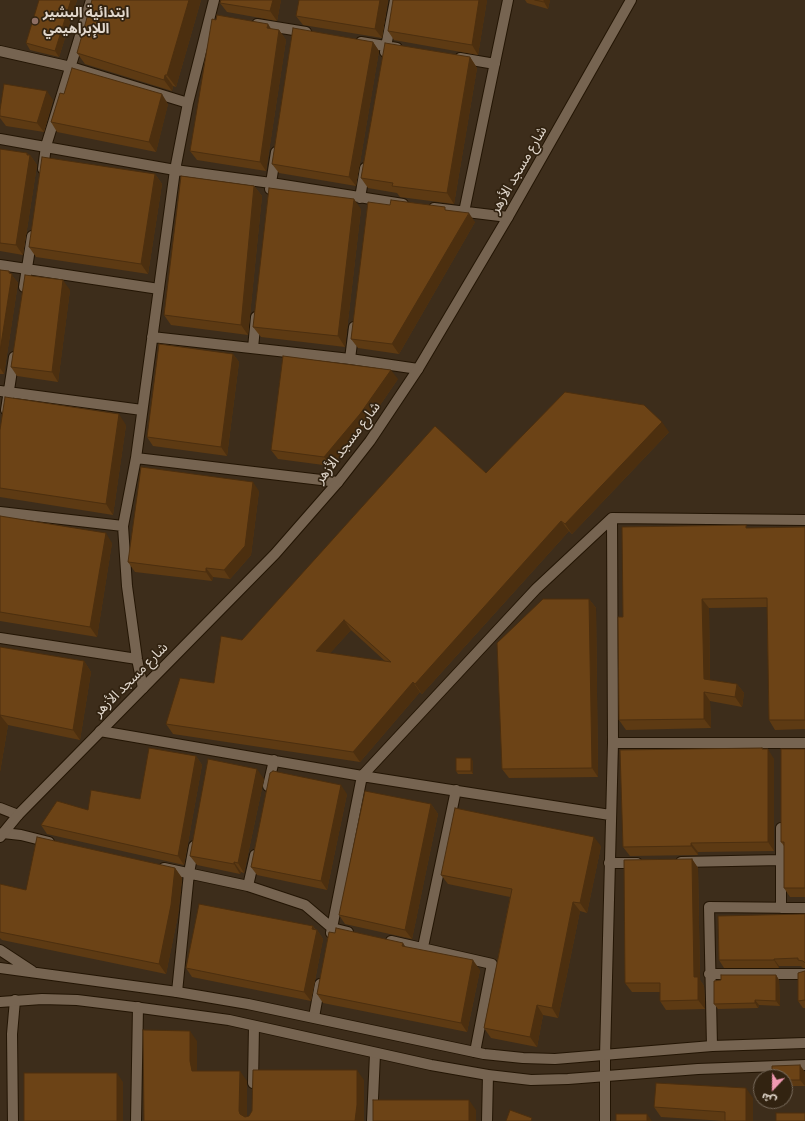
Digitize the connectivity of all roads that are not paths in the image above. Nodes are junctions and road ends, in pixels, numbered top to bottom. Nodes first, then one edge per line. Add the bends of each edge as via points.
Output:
1 (91, 0) edge
2 (214, 0) edge
3 (395, 0) edge
4 (508, 0) edge
5 (631, 0) edge
6 (248, 23) edge
7 (317, 34) edge
8 (348, 39) edge
9 (387, 46) junction
10 (410, 50) edge
11 (0, 51) edge
12 (448, 56) edge
13 (384, 61) edge
14 (494, 64) junction
15 (71, 67) junction
16 (188, 103) junction
17 (0, 139) edge
18 (277, 144) edge
19 (46, 146) junction
20 (366, 160) edge
21 (175, 170) junction
22 (41, 177) edge
23 (271, 182) junction
24 (269, 198) edge
25 (366, 201) junction
26 (464, 212) junction
27 (508, 217) junction
28 (34, 223) edge
29 (0, 265) edge
30 (27, 269) junction
31 (159, 290) junction
32 (22, 300) edge
33 (257, 309) edge
34 (356, 313) edge
35 (152, 337) junction
36 (16, 346) edge
37 (253, 348) junction
38 (350, 359) junction
39 (418, 369) junction
40 (5, 391) edge
41 (142, 410) junction
42 (4, 423) edge
43 (136, 458) junction
44 (338, 482) junction
45 (0, 512) edge
46 (612, 518) junction
47 (805, 520) edge
48 (123, 526) junction
49 (0, 638) edge
50 (137, 658) junction
51 (143, 688) junction
52 (100, 731) junction
53 (613, 743) junction
54 (805, 743) edge
55 (274, 760) junction
56 (362, 776) junction
57 (456, 790) junction
58 (266, 797) edge
59 (0, 808) edge
60 (18, 815) junction
61 (610, 815) junction
62 (781, 821) edge
63 (196, 834) edge
64 (2, 835) edge
65 (257, 841) edge
66 (60, 845) edge
67 (781, 860) junction
68 (648, 862) edge
69 (672, 862) edge
70 (609, 863) junction
71 (152, 865) edge
72 (190, 873) junction
73 (248, 886) junction
74 (781, 908) junction
75 (805, 908) edge
76 (332, 928) junction
77 (355, 933) edge
78 (377, 938) edge
79 (329, 943) edge
80 (423, 947) junction
81 (0, 950) edge
82 (0, 968) edge
83 (323, 973) edge
84 (36, 974) junction
85 (709, 974) junction
86 (805, 974) edge
87 (177, 992) junction
88 (15, 1000) junction
89 (0, 1002) edge
90 (138, 1007) junction
91 (314, 1017) junction
92 (254, 1026) junction
93 (805, 1043) edge
94 (712, 1046) junction
95 (475, 1052) junction
96 (375, 1054) junction
97 (604, 1056) junction
98 (805, 1065) edge
99 (488, 1075) junction
100 (606, 1075) junction
101 (253, 1097) edge
102 (13, 1121) edge
103 (136, 1121) edge
104 (372, 1121) edge
105 (487, 1121) edge
106 (605, 1121) edge

1 - 15 street
2 - 16 street via 213,17
3 - 9 street
4 - 14 street
5 - 27 street, شارع مسجد الأزهر
6 - 7 street via 294,34
8 - 9 street
9 - 10 street
9 - 13 street
11 - 15 street
12 - 14 street
14 - 26 street
15 - 16 street
15 - 19 street
16 - 21 street
17 - 19 street
18 - 23 street
19 - 21 street
19 - 22 street
20 - 25 street
21 - 23 street
21 - 31 street
23 - 24 street
23 - 25 street
25 - 26 street
26 - 27 street
27 - 39 street, شارع مسجد الأزهر
28 - 30 street
29 - 30 street
30 - 31 street
30 - 32 street
31 - 35 street
33 - 37 street
34 - 38 street
35 - 37 street
35 - 41 street
36 - 40 street
37 - 38 street
38 - 39 street
39 - 44 street, شارع مسجد الأزهر via 370,441
40 - 41 street
40 - 42 street
41 - 43 street
43 - 44 street
43 - 48 street
44 - 51 street, شارع مسجد الأزهر via 275,554
45 - 48 street
46 - 47 street
46 - 53 street
46 - 56 street via 536,589
48 - 50 street via 127,586
49 - 50 street
50 - 51 street
51 - 52 street, شارع مسجد الأزهر
52 - 55 street via 211,753
52 - 60 street, شارع مسجد الأزهر
53 - 54 street via 781,747
53 - 61 street
55 - 56 street
55 - 58 street
56 - 57 street
56 - 76 street
57 - 61 street
57 - 80 street
59 - 60 street
60 - 64 street, شارع مسجد الأزهر
61 - 70 street
62 - 67 street
63 - 72 street
64 - 66 street via 21,835
65 - 73 street
67 - 69 street
67 - 74 street
68 - 70 street
70 - 97 street
71 - 72 street
72 - 73 street
72 - 87 street
73 - 76 street via 305,905
74 - 75 street
74 - 85 street via 709,908
76 - 77 street
76 - 79 street
78 - 80 street
80 - 95 street via 492,964
81 - 84 street
82 - 84 street
83 - 91 street
84 - 87 street
85 - 86 street
85 - 94 street
87 - 91 street
88 - 89 street
88 - 90 street via 77,1000
88 - 102 street via 12,1034
90 - 92 street
90 - 103 street
91 - 95 street
92 - 96 street
92 - 101 street
93 - 94 street
94 - 97 street
95 - 97 street via 555,1059
96 - 99 street
96 - 104 street
97 - 100 street
98 - 100 street via 705,1068
99 - 100 street via 531,1080
99 - 105 street
100 - 106 street

